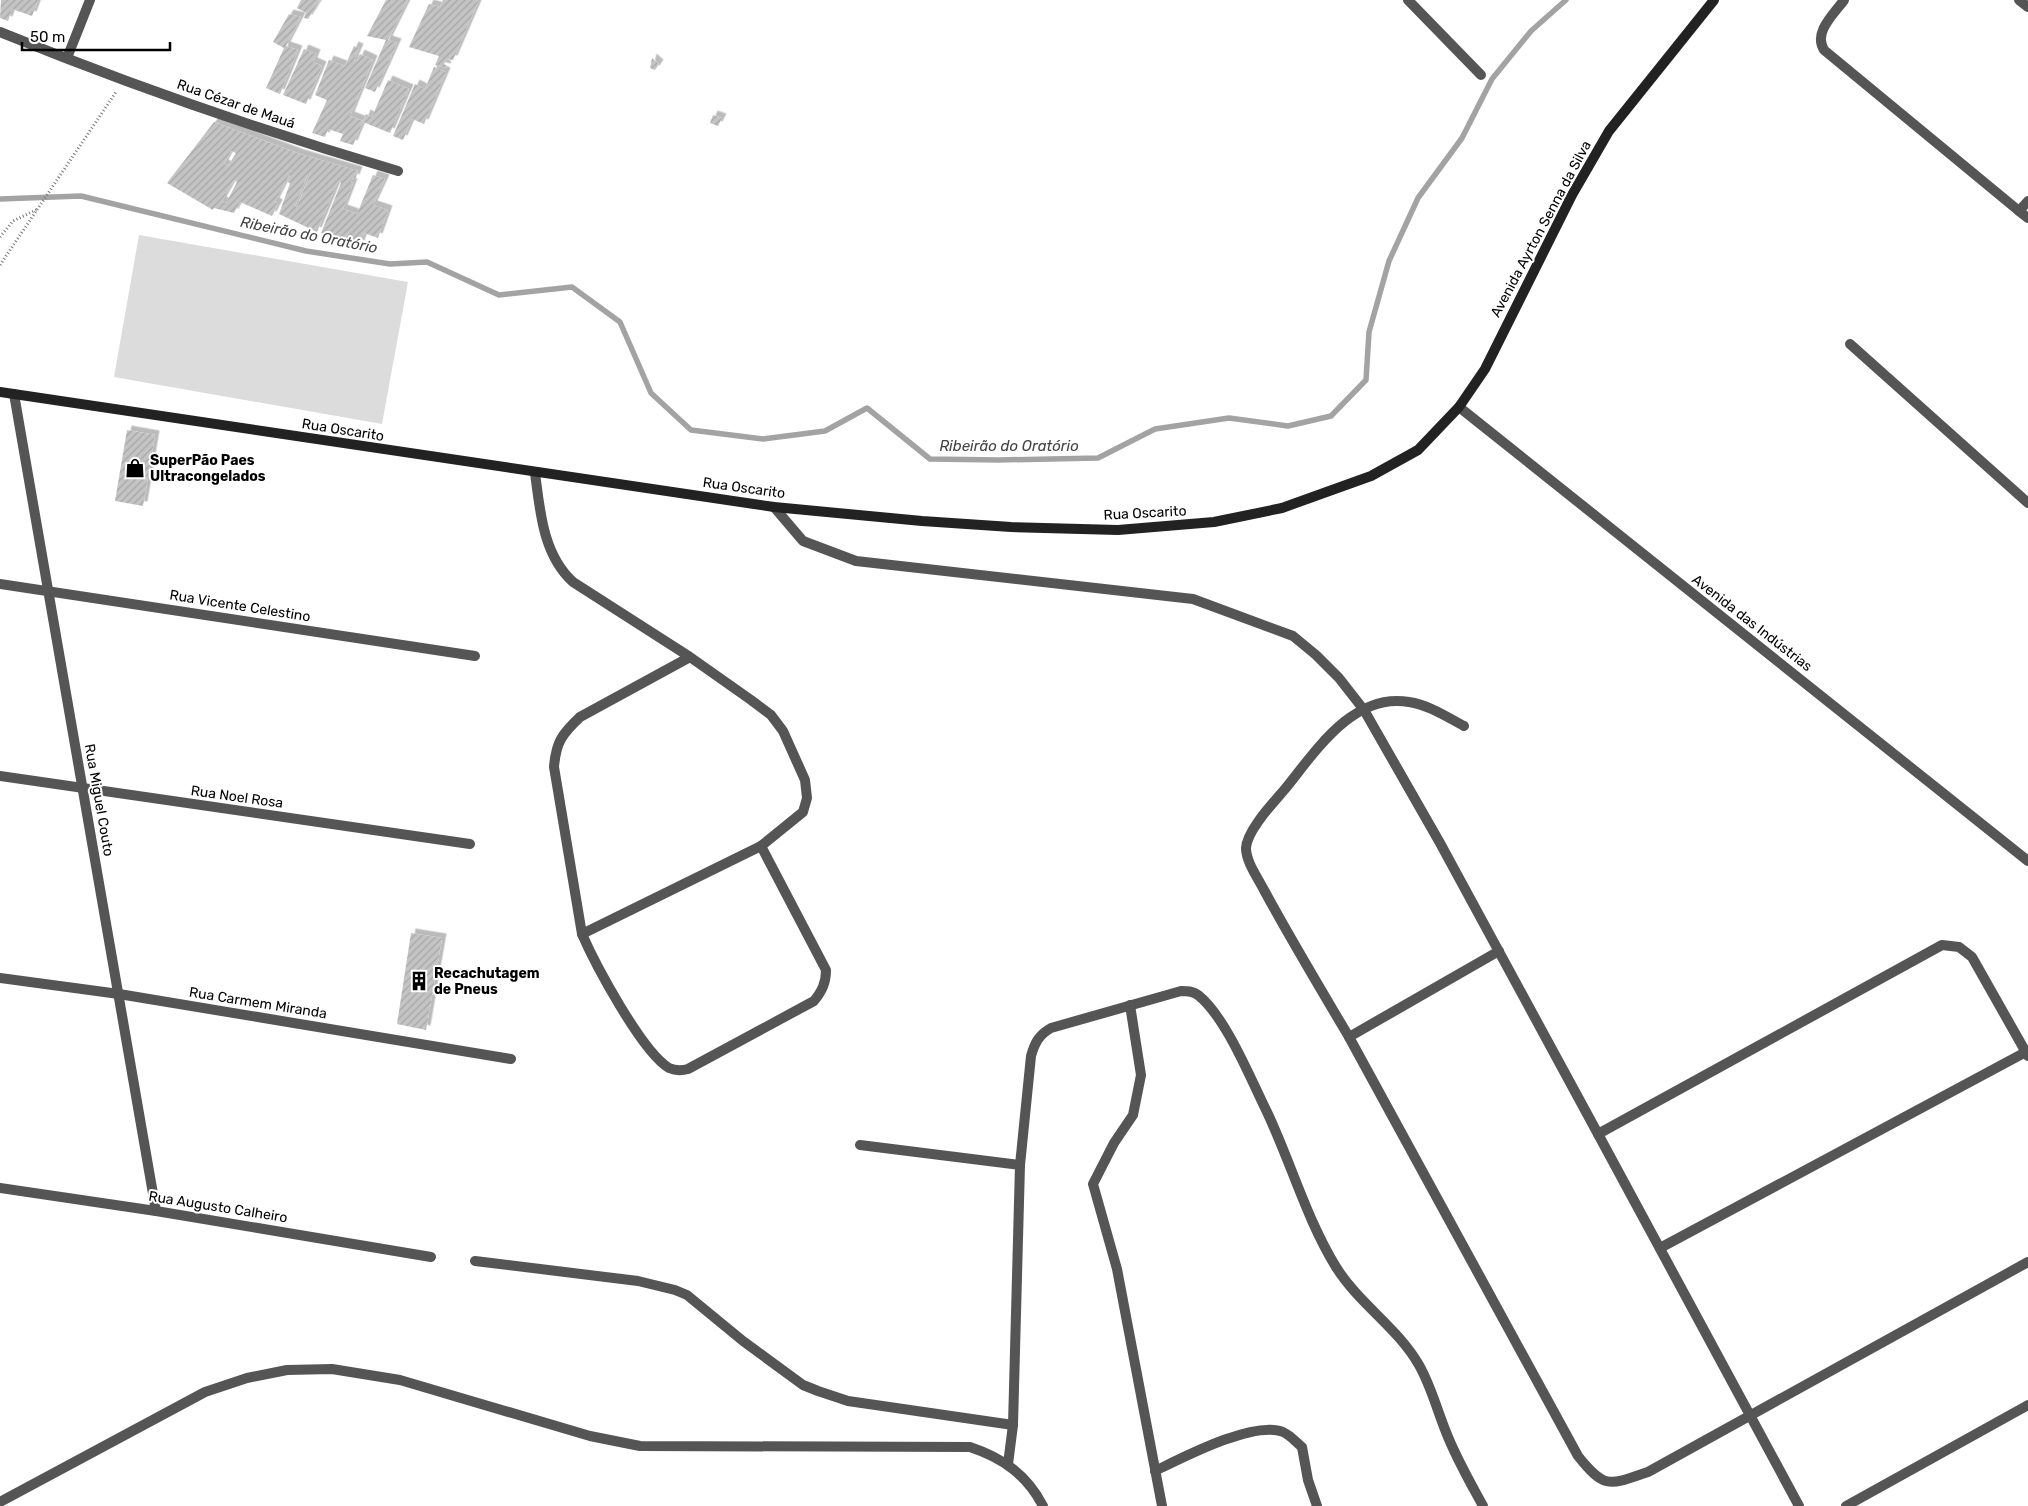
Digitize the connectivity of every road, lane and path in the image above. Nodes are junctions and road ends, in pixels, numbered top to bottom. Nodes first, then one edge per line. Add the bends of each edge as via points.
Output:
1 (90, 0) edge
2 (1408, 0) edge
3 (1714, 0) edge
4 (1844, 0) edge
5 (2019, 0) edge
6 (2028, 7) edge
7 (0, 32) edge
8 (67, 58) junction
9 (1481, 75) dead end
10 (123, 81) junction
11 (398, 171) dead end
12 (2028, 201) edge
13 (39, 208) junction
14 (2019, 211) junction
15 (2028, 218) edge
16 (0, 237) edge
17 (0, 265) edge
18 (1850, 344) dead end
19 (0, 392) edge
20 (14, 394) junction
21 (1459, 407) junction
22 (535, 473) junction
23 (2028, 503) edge
24 (774, 507) junction
25 (0, 584) edge
26 (49, 591) junction
27 (475, 656) dead end
28 (690, 657) junction
29 (1364, 710) junction
30 (1464, 726) dead end
31 (0, 776) edge
32 (84, 789) junction
33 (470, 844) dead end
34 (761, 846) junction
35 (2028, 861) edge
36 (582, 934) junction
37 (1499, 951) junction
38 (0, 978) edge
39 (119, 994) junction
40 (1130, 1006) junction
41 (1350, 1037) junction
42 (2027, 1054) edge
43 (511, 1059) dead end
44 (1598, 1134) junction
45 (860, 1145) dead end
46 (1020, 1165) junction
47 (0, 1188) edge
48 (156, 1211) junction
49 (1660, 1248) junction
50 (431, 1257) dead end
51 (474, 1261) dead end
52 (2028, 1262) edge
53 (2028, 1405) edge
54 (1751, 1416) junction
55 (1013, 1425) junction
56 (1008, 1464) junction
57 (1155, 1471) junction
58 (0, 1502) edge
59 (1043, 1506) edge
60 (1162, 1506) edge
61 (1317, 1506) edge
62 (1483, 1506) edge
63 (1799, 1506) edge
64 (1846, 1506) edge

1 - 8 street
2 - 9 street
3 - 21 main road, Avenida Ayrton Senna da Silva via 1609,131 1572,195 1485,368
4 - 14 street via 1822,32 1820,40 1824,50
5 - 6 street
7 - 8 street, Rua Cézar de Mauá
8 - 10 street, Rua Cézar de Mauá
10 - 11 street, Rua Cézar de Mauá
10 - 13 path
12 - 14 street
13 - 16 path via 13,221
13 - 17 path
14 - 15 street
18 - 23 street
19 - 20 main road, Rua Oscarito
20 - 22 main road, Rua Oscarito
20 - 26 street, Rua Miguel Couto
21 - 24 main road, Rua Oscarito via 1418,450 1371,476 1282,508 1214,522 1118,530 1011,527
21 - 35 street, Avenida das Indústrias
22 - 24 main road, Rua Oscarito
22 - 28 street via 541,514 553,558 561,572
24 - 29 street via 803,541 856,561 1193,600 1293,636 1339,678
25 - 26 street, Rua Vicente Celestino
26 - 27 street, Rua Vicente Celestino
26 - 32 street, Rua Miguel Couto
28 - 34 street via 771,715 783,731 806,780 807,798 803,812
28 - 36 street via 580,717 555,748 554,767
29 - 30 street via 1393,702 1408,702 1432,709
29 - 37 street
29 - 41 street via 1334,730 1263,816 1246,848 1251,865 1288,934
31 - 32 street, Rua Noel Rosa
32 - 33 street, Rua Noel Rosa
32 - 39 street, Rua Miguel Couto
34 - 36 street
34 - 36 street via 826,970 826,980 814,1002 688,1069 669,1068 657,1058 634,1027
37 - 41 street
37 - 44 street
38 - 39 street, Rua Carmem Miranda
39 - 43 street, Rua Carmem Miranda
39 - 48 street, Rua Miguel Couto
40 - 46 street via 1051,1028 1037,1039 1031,1056
40 - 57 street via 1141,1075 1133,1114 1114,1142 1093,1184 1116,1269
40 - 62 street via 1187,991 1198,995 1215,1014 1245,1066 1277,1133 1336,1268 1420,1366 1459,1461
41 - 54 street via 1578,1456 1591,1472 1608,1482 1619,1482 1648,1472
42 - 44 street via 1972,957 1959,947 1942,945
42 - 49 street
44 - 49 street
45 - 46 street
46 - 55 street
47 - 48 street, Rua Augusto Calheiro
48 - 50 street, Rua Augusto Calheiro
49 - 54 street
51 - 55 street via 638,1281 675,1290 687,1295 773,1363 818,1391 848,1401
52 - 54 street
53 - 64 street
54 - 63 street
55 - 56 street
56 - 58 street via 970,1447 640,1446 590,1436 400,1380 332,1369 287,1370 247,1378 205,1392
56 - 59 street via 1023,1477
57 - 60 street
57 - 61 street via 1216,1441 1263,1431 1283,1432 1302,1446

